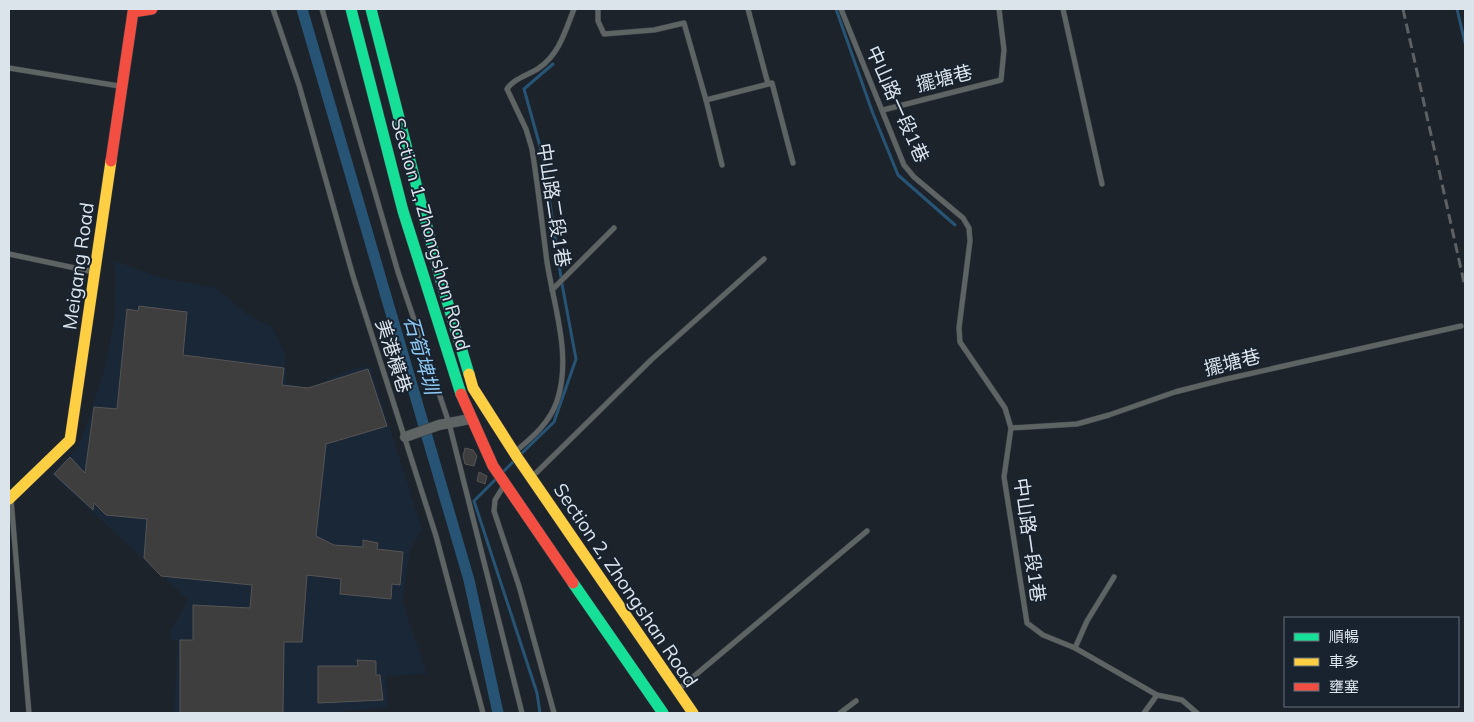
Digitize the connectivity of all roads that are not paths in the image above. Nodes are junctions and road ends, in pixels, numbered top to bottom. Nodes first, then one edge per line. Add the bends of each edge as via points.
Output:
1 (152, 9) edge
2 (273, 9) edge
3 (322, 9) edge
4 (351, 9) edge
5 (371, 9) edge
6 (574, 9) edge
7 (598, 9) edge
8 (748, 9) edge
9 (841, 9) edge
10 (999, 9) edge
11 (1063, 9) edge
12 (134, 11) edge
13 (9, 68) edge
14 (768, 84) junction
15 (122, 86) junction
16 (706, 100) junction
17 (883, 110) junction
18 (793, 163) dead end
19 (722, 165) dead end
20 (1102, 184) dead end
21 (614, 228) dead end
22 (9, 254) edge
23 (764, 258) dead end
24 (95, 272) junction
25 (552, 290) junction
26 (1461, 326) dead end
27 (470, 419) junction
28 (444, 424) junction
29 (1011, 428) junction
30 (405, 437) junction
31 (516, 455) junction
32 (532, 477) junction
33 (504, 484) junction
34 (10, 498) edge
35 (867, 531) dead end
36 (1114, 577) dead end
37 (1075, 648) junction
38 (677, 690) junction
39 (1157, 695) junction
40 (856, 701) dead end
41 (28, 713) edge
42 (483, 713) edge
43 (522, 713) edge
44 (554, 713) edge
45 (663, 713) edge
46 (693, 713) edge
47 (840, 713) edge
48 (1144, 713) edge
49 (1197, 713) edge

1 - 12 main road
2 - 30 lane, 美港橫巷
3 - 28 lane
4 - 27 main road, Section 1, Zhongshan Road via 423,280
5 - 31 main road, Section 1, Zhongshan Road via 473,388
6 - 25 lane, 中山路二段1巷 via 556,52 507,89 532,149
7 - 16 lane via 598,21 604,34 654,30 684,23
8 - 14 lane
9 - 17 lane, 中山路一段1巷
10 - 17 lane, 擺塘巷 via 1004,50 1001,80
11 - 20 lane
12 - 15 main road, Meigang Road
13 - 15 lane
14 - 16 lane
14 - 18 lane via 772,82
15 - 24 main road, Meigang Road
16 - 19 lane
17 - 29 lane, 中山路一段1巷 via 904,165 963,218 969,228 970,248 960,342 1006,408
21 - 25 lane, 中山路二段1巷
22 - 24 lane
23 - 32 lane via 651,360
24 - 34 main road, Meigang Road via 70,440
25 - 31 lane, 中山路二段1巷 via 563,353 562,382 557,403 545,424
26 - 29 lane, 擺塘巷 via 1222,380 1077,424
27 - 28 street
27 - 33 main road, Section 1, Zhongshan Road
28 - 30 street
28 - 43 lane
29 - 37 lane, 中山路一段1巷 via 1004,477 1027,623 1043,635
30 - 42 lane, 美港橫巷 via 436,536
31 - 32 main road, Section 1, Zhongshan Road
32 - 38 main road, Section 2, Zhongshan Road
33 - 44 lane via 494,500 494,511 519,586
33 - 45 main road
34 - 41 lane
35 - 38 lane
36 - 37 lane
37 - 39 lane, 中山路一段1巷
38 - 46 main road, Section 2, Zhongshan Road
39 - 48 lane
39 - 49 lane, 中山路一段1巷 via 1182,700
40 - 47 lane

